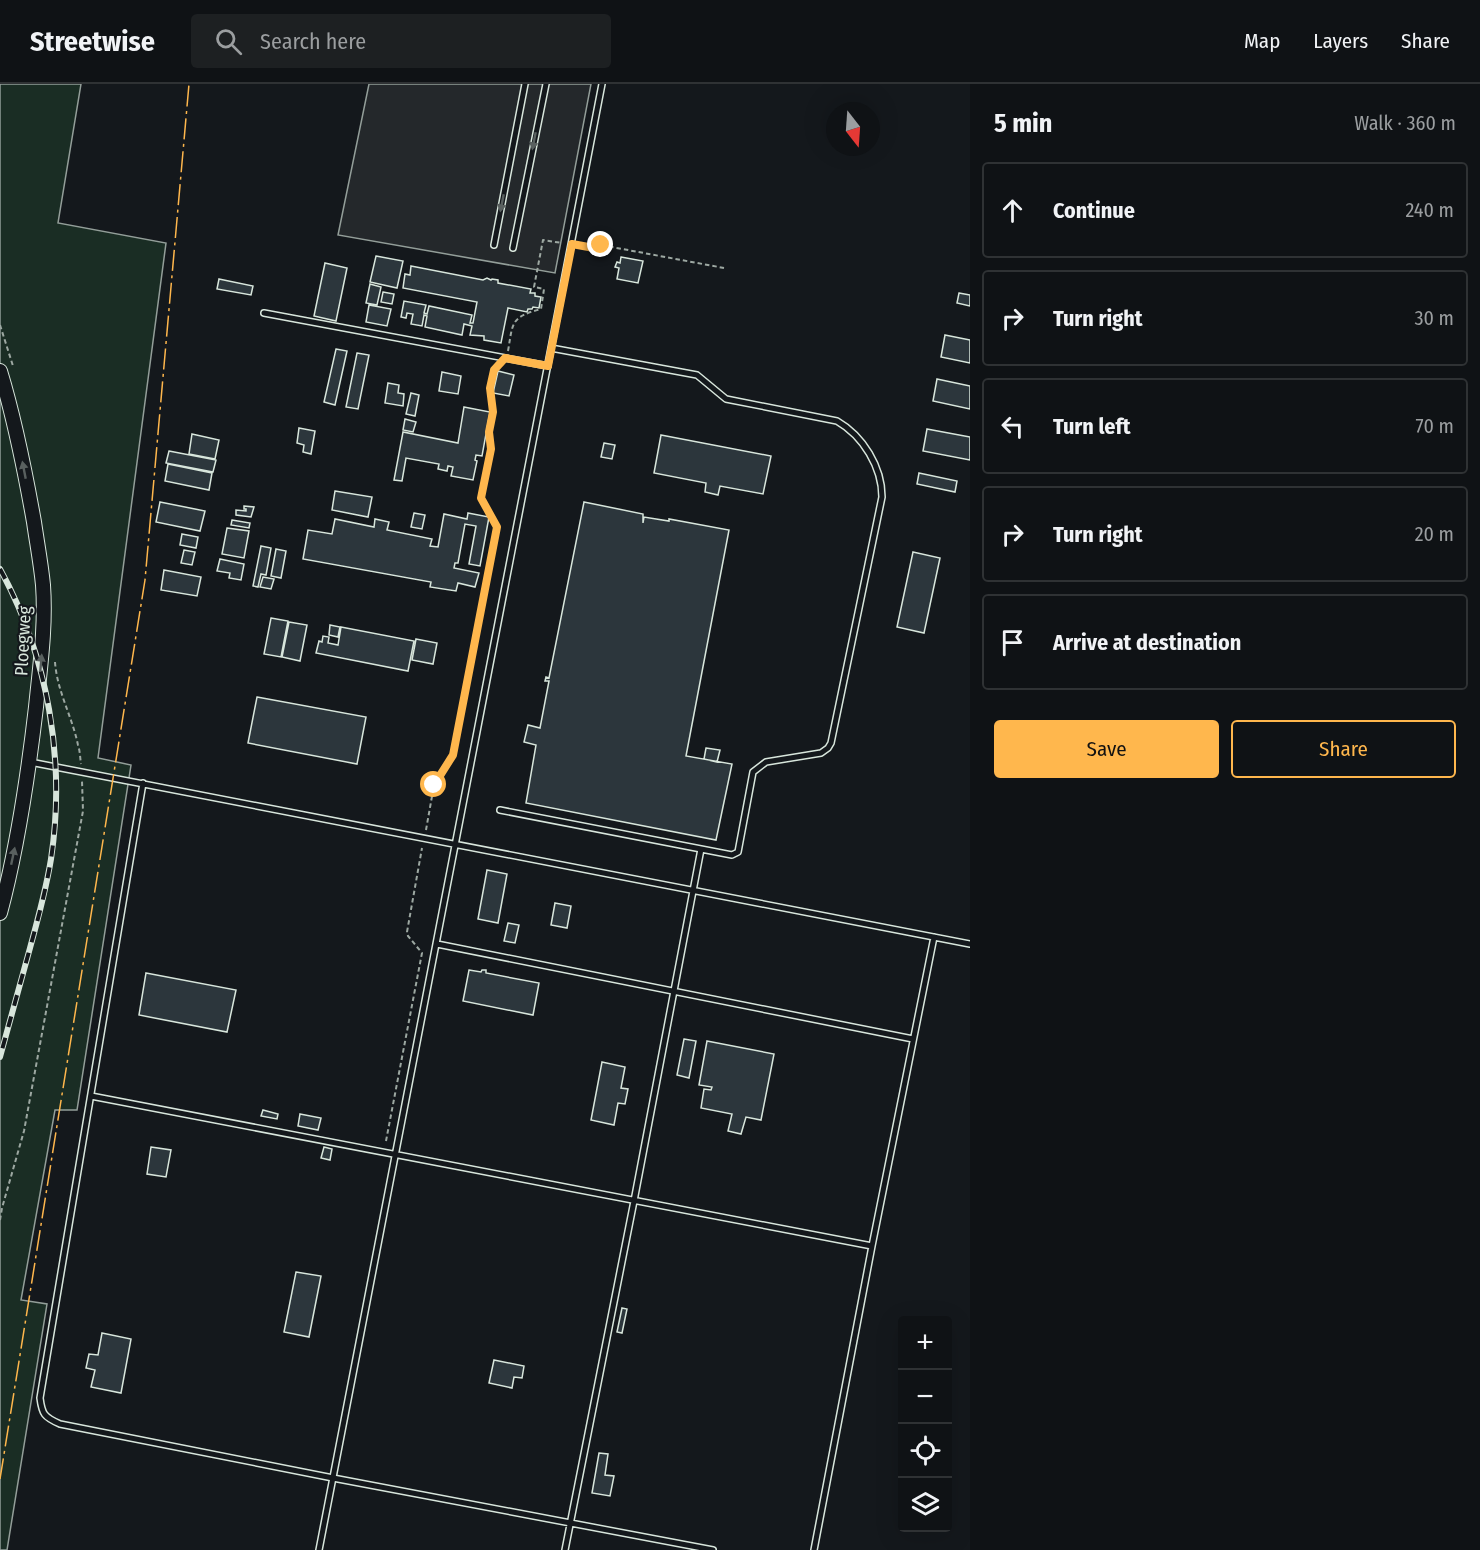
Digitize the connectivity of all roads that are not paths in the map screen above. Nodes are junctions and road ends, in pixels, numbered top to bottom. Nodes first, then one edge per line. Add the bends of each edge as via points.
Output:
1 (525, 84) edge
2 (546, 84) edge
3 (602, 84) edge
4 (494, 245) dead end
5 (513, 248) dead end
6 (264, 314) dead end
7 (552, 348) junction
8 (548, 366) junction
9 (0, 371) edge
10 (30, 762) junction
11 (143, 783) junction
12 (500, 810) dead end
13 (456, 844) junction
14 (701, 849) junction
15 (694, 890) junction
16 (0, 913) edge
17 (934, 937) junction
18 (436, 944) junction
19 (970, 944) edge
20 (674, 991) junction
21 (914, 1039) junction
22 (91, 1096) junction
23 (396, 1156) junction
24 (634, 1201) junction
25 (872, 1246) junction
26 (333, 1478) junction
27 (570, 1523) junction
28 (319, 1550) edge
29 (565, 1550) edge
30 (713, 1550) edge
31 (814, 1550) edge

1 -> 4 lane
2 -> 5 lane
3 - 7 lane
6 - 8 lane
7 - 8 lane
7 - 14 lane via 697,375 726,399 837,421 847,427 869,454 882,483 831,743 820,753 760,765 753,772 738,852 732,855
8 - 13 lane
10 -> 9 street, Ploegweg via 44,625 43,585 21,453
10 - 11 lane
16 -> 10 street, Ploegweg
11 - 13 lane
11 - 22 lane
12 - 14 lane
13 - 15 lane
13 - 18 lane
14 - 15 lane
15 - 17 lane
15 - 20 lane
17 - 19 lane
17 - 21 lane
18 - 20 lane
18 - 23 lane
20 - 21 lane
20 - 24 lane
21 - 25 lane
22 - 23 lane
22 - 26 lane via 40,1398 42,1411 60,1424
23 - 24 lane
23 - 26 lane
24 - 25 lane
24 - 27 lane
25 - 31 lane
26 - 27 lane
26 - 28 lane
27 - 29 lane
27 - 30 lane

